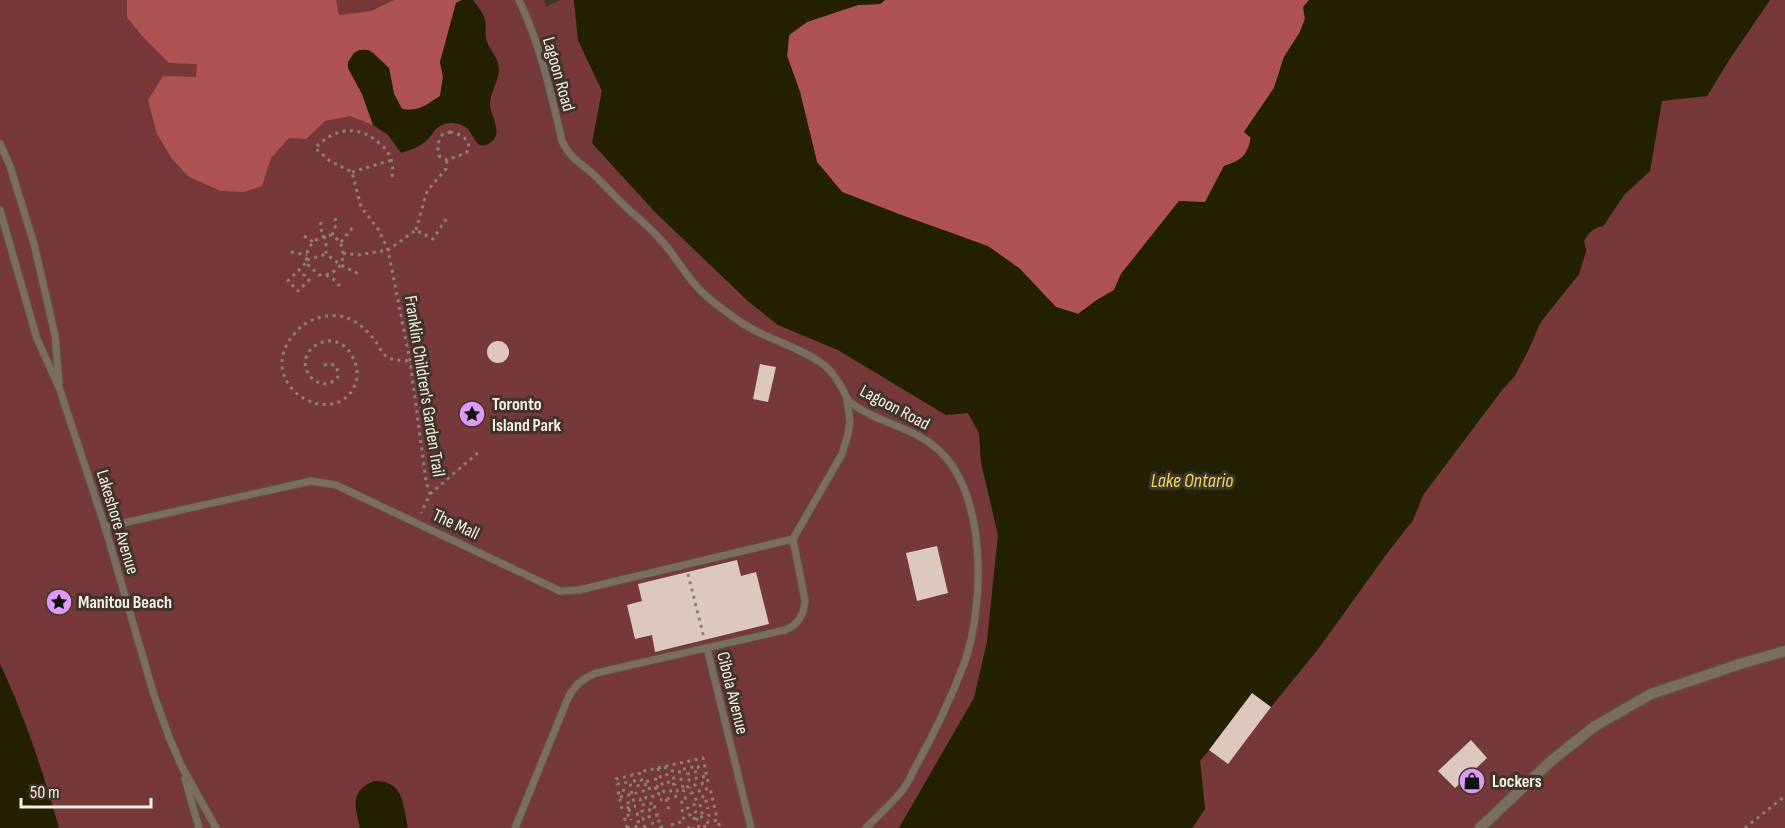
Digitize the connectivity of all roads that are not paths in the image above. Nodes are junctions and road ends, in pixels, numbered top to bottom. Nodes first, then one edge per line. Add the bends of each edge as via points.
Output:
1 (519, 0) edge
2 (0, 144) edge
3 (0, 210) edge
4 (59, 387) junction
5 (847, 400) junction
6 (105, 527) junction
7 (793, 539) junction
8 (707, 648) junction
9 (1785, 651) edge
10 (182, 767) junction
11 (199, 828) edge
12 (216, 828) edge
13 (515, 828) edge
14 (751, 828) edge
15 (866, 828) edge
16 (1480, 828) edge

1 - 5 lane, Lagoon Road via 567,152 660,238 701,291 744,325 821,363 834,376
2 - 4 lane, Lakeshore Avenue via 34,244 56,335
3 - 4 lane, Lakeshore Avenue via 37,339
4 - 6 lane, Lakeshore Avenue
5 - 7 lane via 850,421 842,454
5 - 15 lane, Lagoon Road via 934,445 949,459 966,495 977,542 975,621 954,691 903,790
6 - 7 lane, The Mall via 311,481 336,485 560,591 579,590
6 - 10 lane, Lakeshore Avenue via 154,695
7 - 8 lane via 805,601 799,620 787,629
8 - 13 lane via 596,673 579,683 570,694
8 - 14 lane, Cibola Avenue
9 - 16 street via 1651,693 1595,726 1551,761
10 - 11 lane, Lakeshore Avenue
10 - 12 lane, Lakeshore Avenue

